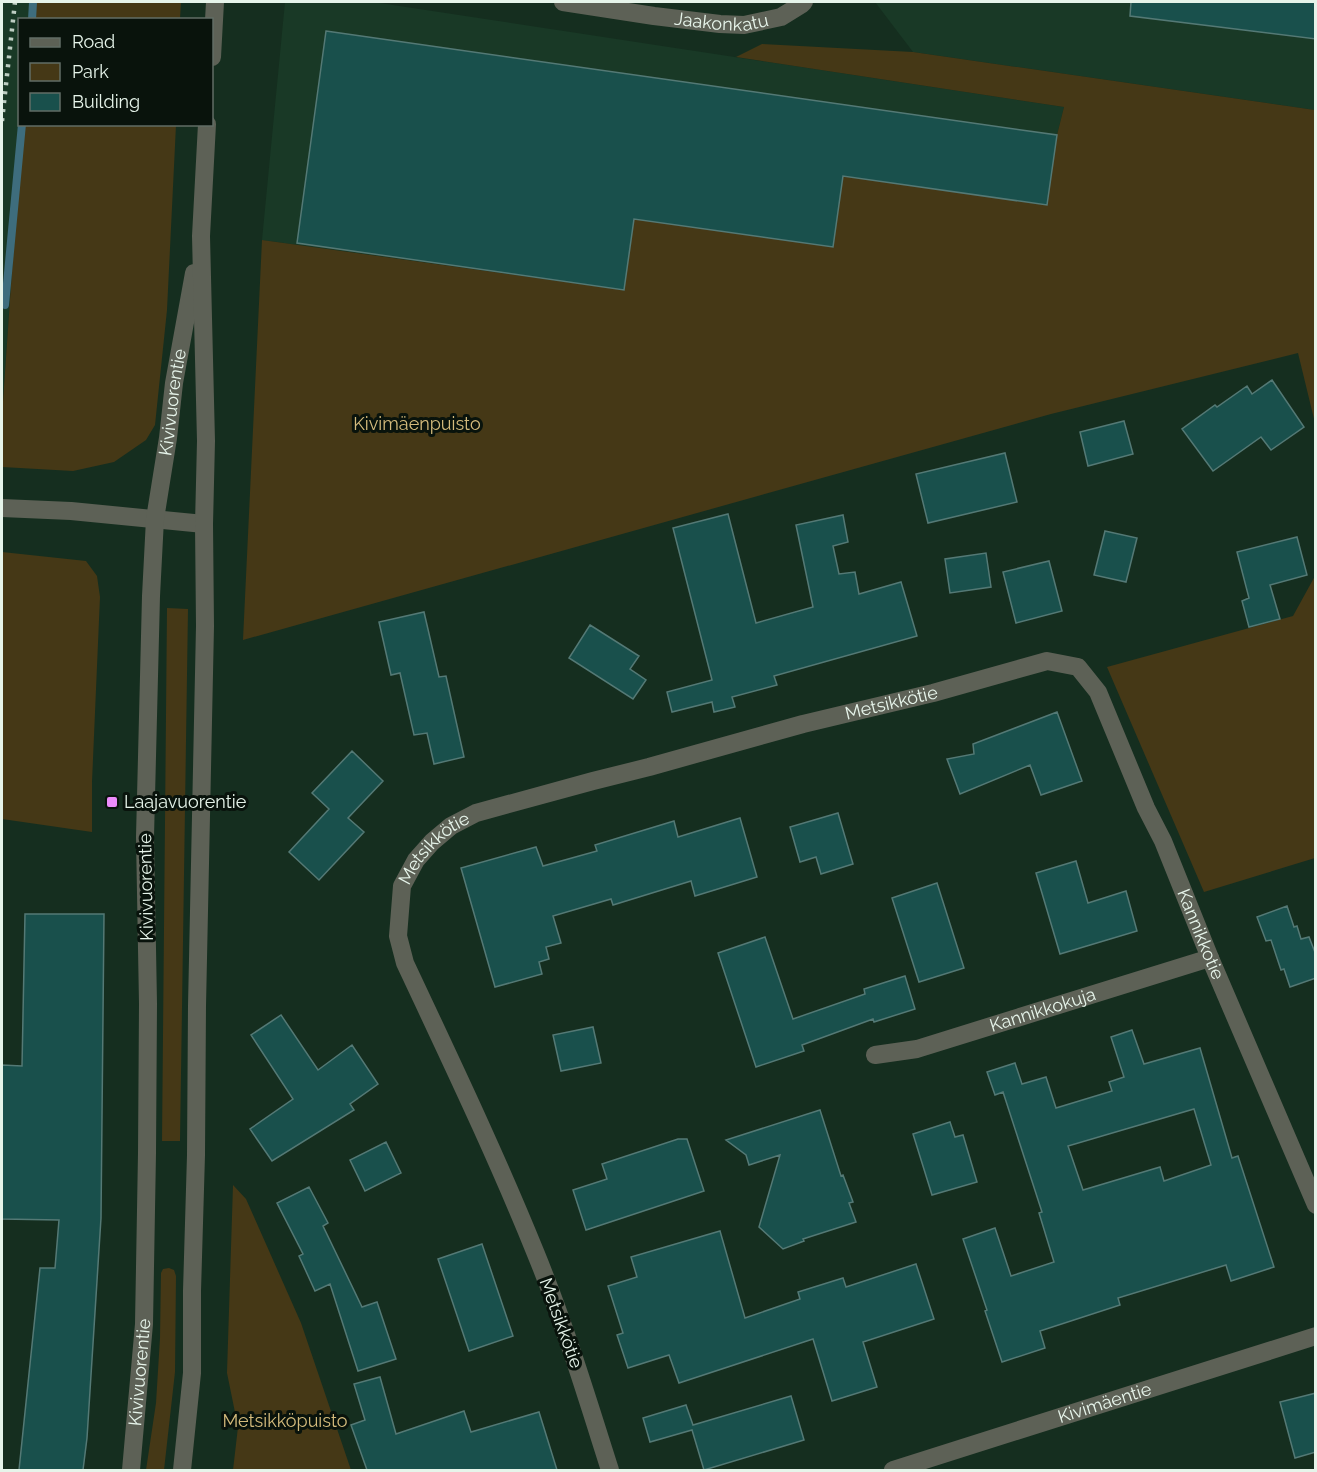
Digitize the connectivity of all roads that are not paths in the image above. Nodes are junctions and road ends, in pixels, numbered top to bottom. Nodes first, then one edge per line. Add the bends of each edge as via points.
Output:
1 (215, 2) edge
2 (563, 2) edge
3 (804, 2) edge
4 (213, 39) edge
5 (207, 126) edge
6 (201, 236) junction
7 (2, 508) edge
8 (155, 519) junction
9 (204, 524) junction
10 (1078, 668) joint
11 (1210, 958) junction
12 (875, 1055) dead end
13 (1316, 1205) edge
14 (1316, 1336) edge
15 (131, 1470) edge
16 (182, 1470) edge
17 (610, 1470) edge
18 (893, 1470) edge

1 - 4 street
2 - 3 street, Jaakonkatu via 744,25 781,17
5 - 6 street, Kivivuorentie
6 - 8 street, Kivivuorentie via 174,383
6 - 9 street, Kivivuorentie
7 - 8 street
8 - 9 street
8 - 15 street, Kivivuorentie via 145,837 148,1004 144,1324
9 - 16 street, Kivivuorentie via 192,1373
10 - 11 street, Kannikkotie via 1098,692
10 - 17 street, Metsikkötie via 1047,661 476,813 452,826 416,860 402,886 399,910 398,936 405,963 536,1253
11 - 12 street, Kannikkokuja via 917,1049
11 - 13 street, Kannikkotie
14 - 18 street, Kivimäentie

